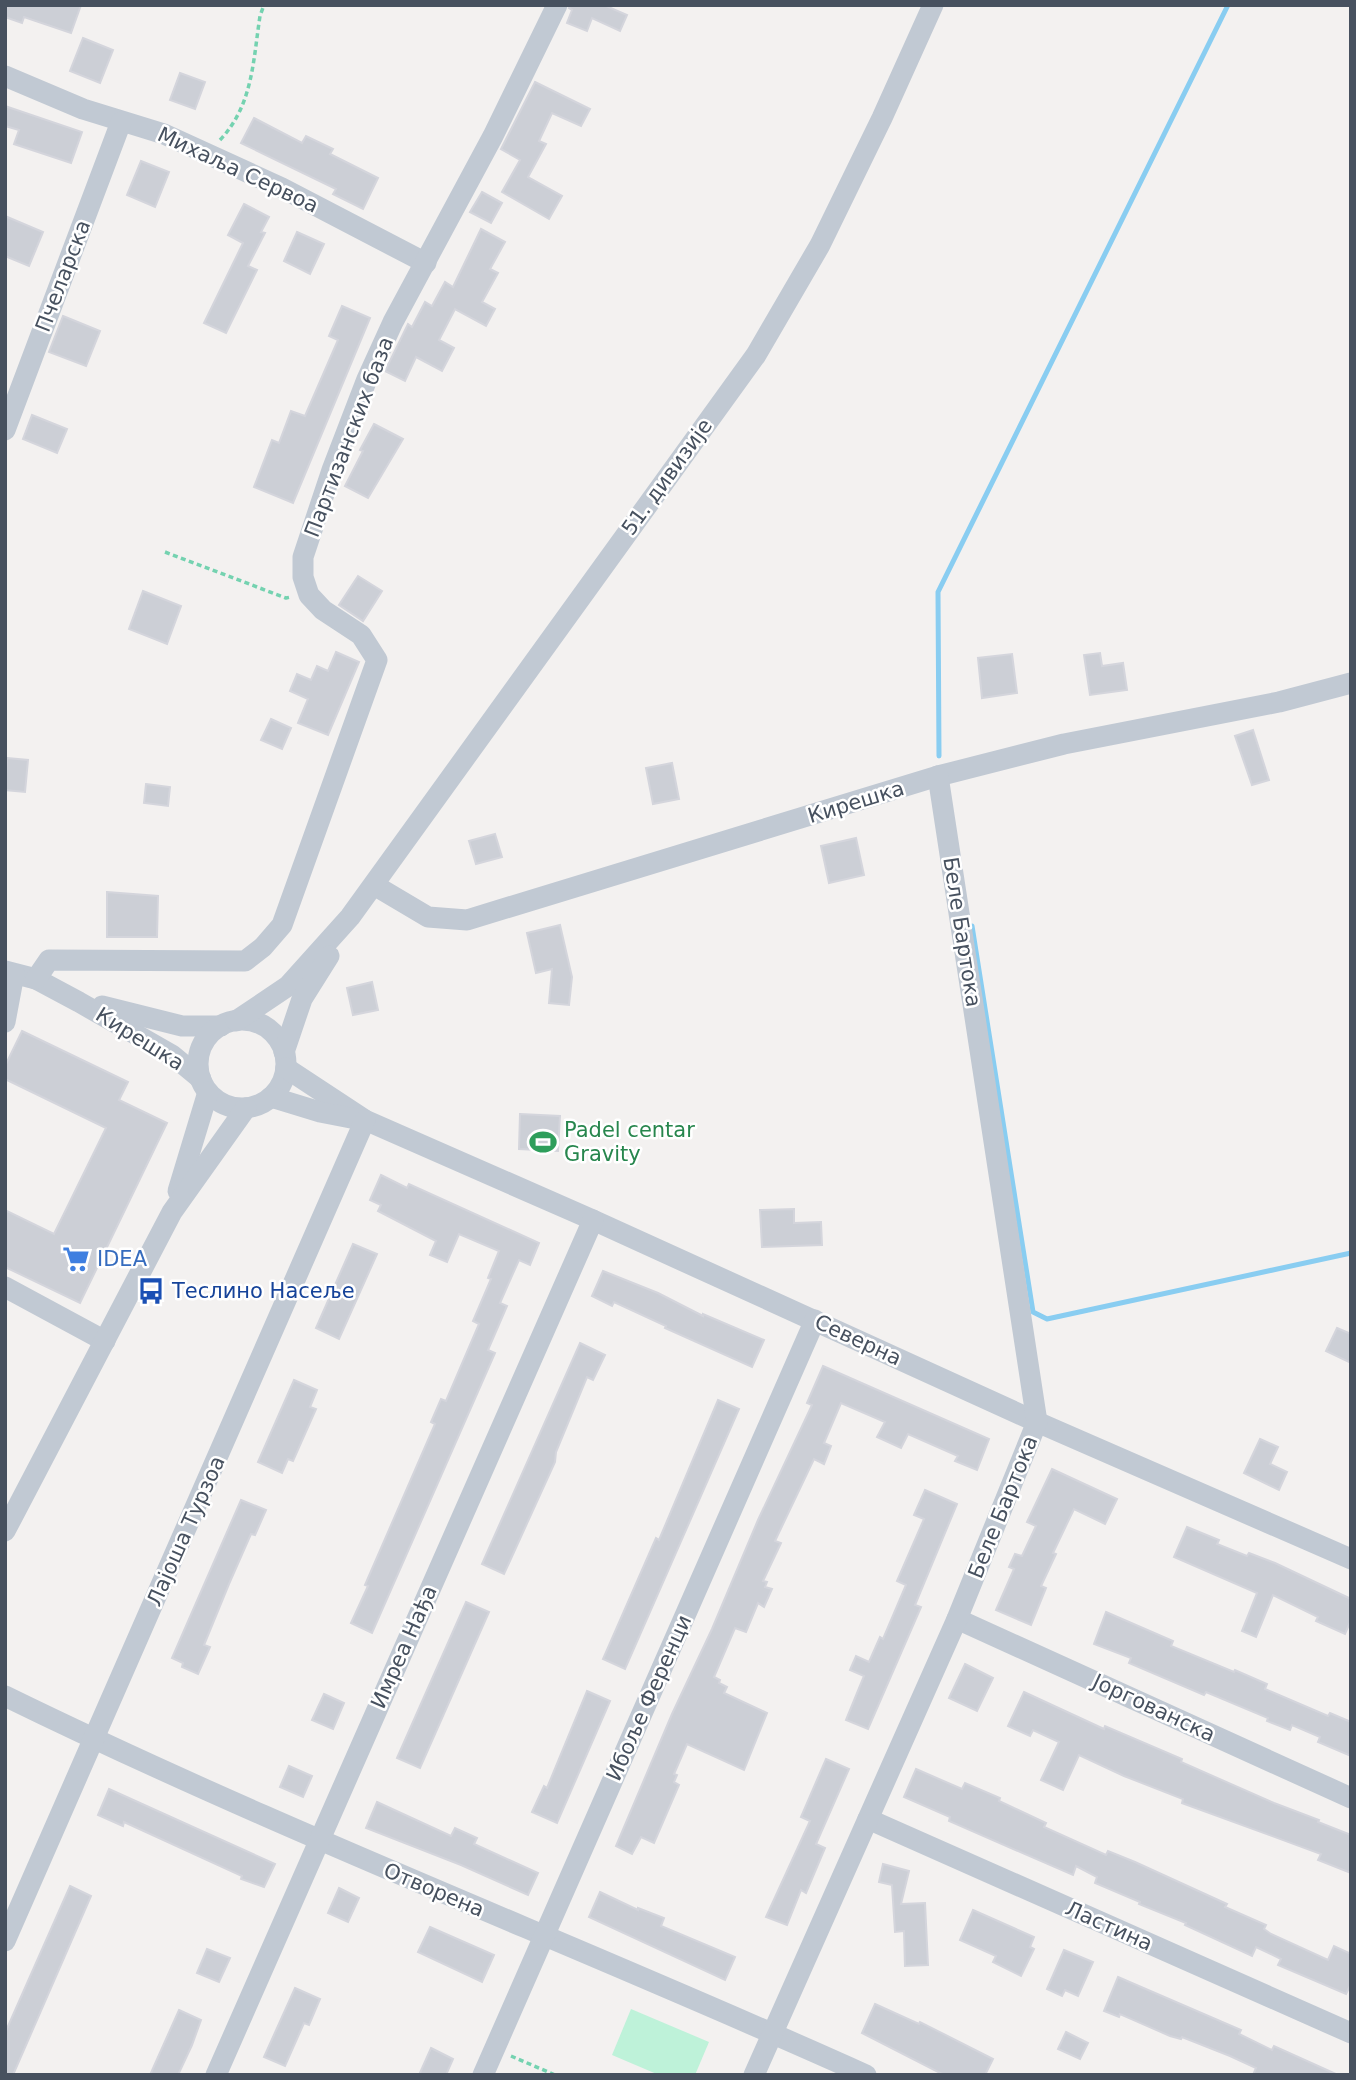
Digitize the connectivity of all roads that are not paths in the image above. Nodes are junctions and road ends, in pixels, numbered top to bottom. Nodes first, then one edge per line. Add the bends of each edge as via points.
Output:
1 (557, 5) edge
2 (933, 5) edge
3 (5, 76) edge
4 (121, 122) junction
5 (426, 263) junction
6 (5, 429) edge
7 (1351, 683) edge
8 (938, 776) junction
9 (374, 885) junction
10 (350, 917) junction
11 (10, 972) edge
12 (36, 979) junction
13 (79, 1002) junction
14 (5, 1023) edge
15 (229, 1023) junction
16 (285, 1060) junction
17 (204, 1085) junction
18 (271, 1097) junction
19 (246, 1108) junction
20 (365, 1120) junction
21 (172, 1212) junction
22 (593, 1220) junction
23 (5, 1287) edge
24 (814, 1320) junction
25 (105, 1341) junction
26 (1037, 1422) junction
27 (5, 1531) edge
28 (1351, 1559) edge
29 (957, 1619) junction
30 (5, 1696) edge
31 (95, 1740) junction
32 (1351, 1798) edge
33 (867, 1819) junction
34 (320, 1840) junction
35 (543, 1937) junction
36 (5, 1941) edge
37 (773, 2033) junction
38 (1351, 2033) edge
39 (216, 2075) edge
40 (483, 2075) edge
41 (754, 2075) edge
42 (866, 2075) edge

1 - 5 street, Партизанских база
2 - 9 street, 51. дивизије via 820,245 756,355
3 - 4 street, Михаља Сервоа
4 - 5 street, Михаља Сервоа via 164,134 282,188
4 - 6 street, Пчеларска
5 - 12 street, Партизанских база via 367,379 303,557 309,595 361,635 377,660 282,925 245,961 49,960
7 - 8 street, Кирешка via 1279,702 1064,744
8 - 9 street, Кирешка via 467,920 428,917
8 - 26 street, Беле Бартока
9 - 10 street, 51. дивизије
10 - 15 street, 51. дивизије via 288,986
10 - 16 street, 51. дивизије via 302,999
11 - 12 street, Кирешка
11 - 14 street
12 - 13 street, Кирешка
13 - 15 street, Кирешка via 181,1026
13 - 17 street, Кирешка via 172,1055
15 - 16 street via 251,1022 266,1028 277,1038
15 - 17 street via 209,1035 201,1048 198,1063
16 - 18 street via 281,1084
16 - 20 street, Северна
17 - 19 street via 229,1106
17 - 21 street
18 - 19 street
18 - 20 street, Северна
19 - 21 street
20 - 22 street, Северна
20 - 31 street, Лајоша Турзоа
21 - 25 street
22 - 24 street, Северна
22 - 34 street, Имреа Нађа
23 - 25 street
24 - 26 street, Северна
24 - 35 street, Ибоље Ференци
25 - 27 street
26 - 28 street, Северна
26 - 29 street, Беле Бартока
29 - 32 street, Јоргованска
29 - 33 street, Беле Бартока
30 - 31 street, Отворена
31 - 34 street, Отворена
31 - 36 street, Лајоша Турзоа
33 - 37 street, Беле Бартока
33 - 38 street, Ластина
34 - 35 street, Отворена
34 - 39 street, Имреа Нађа
35 - 37 street, Отворена
35 - 40 street, Ибоље Ференци
37 - 41 street, Беле Бартока
37 - 42 street, Отворена

